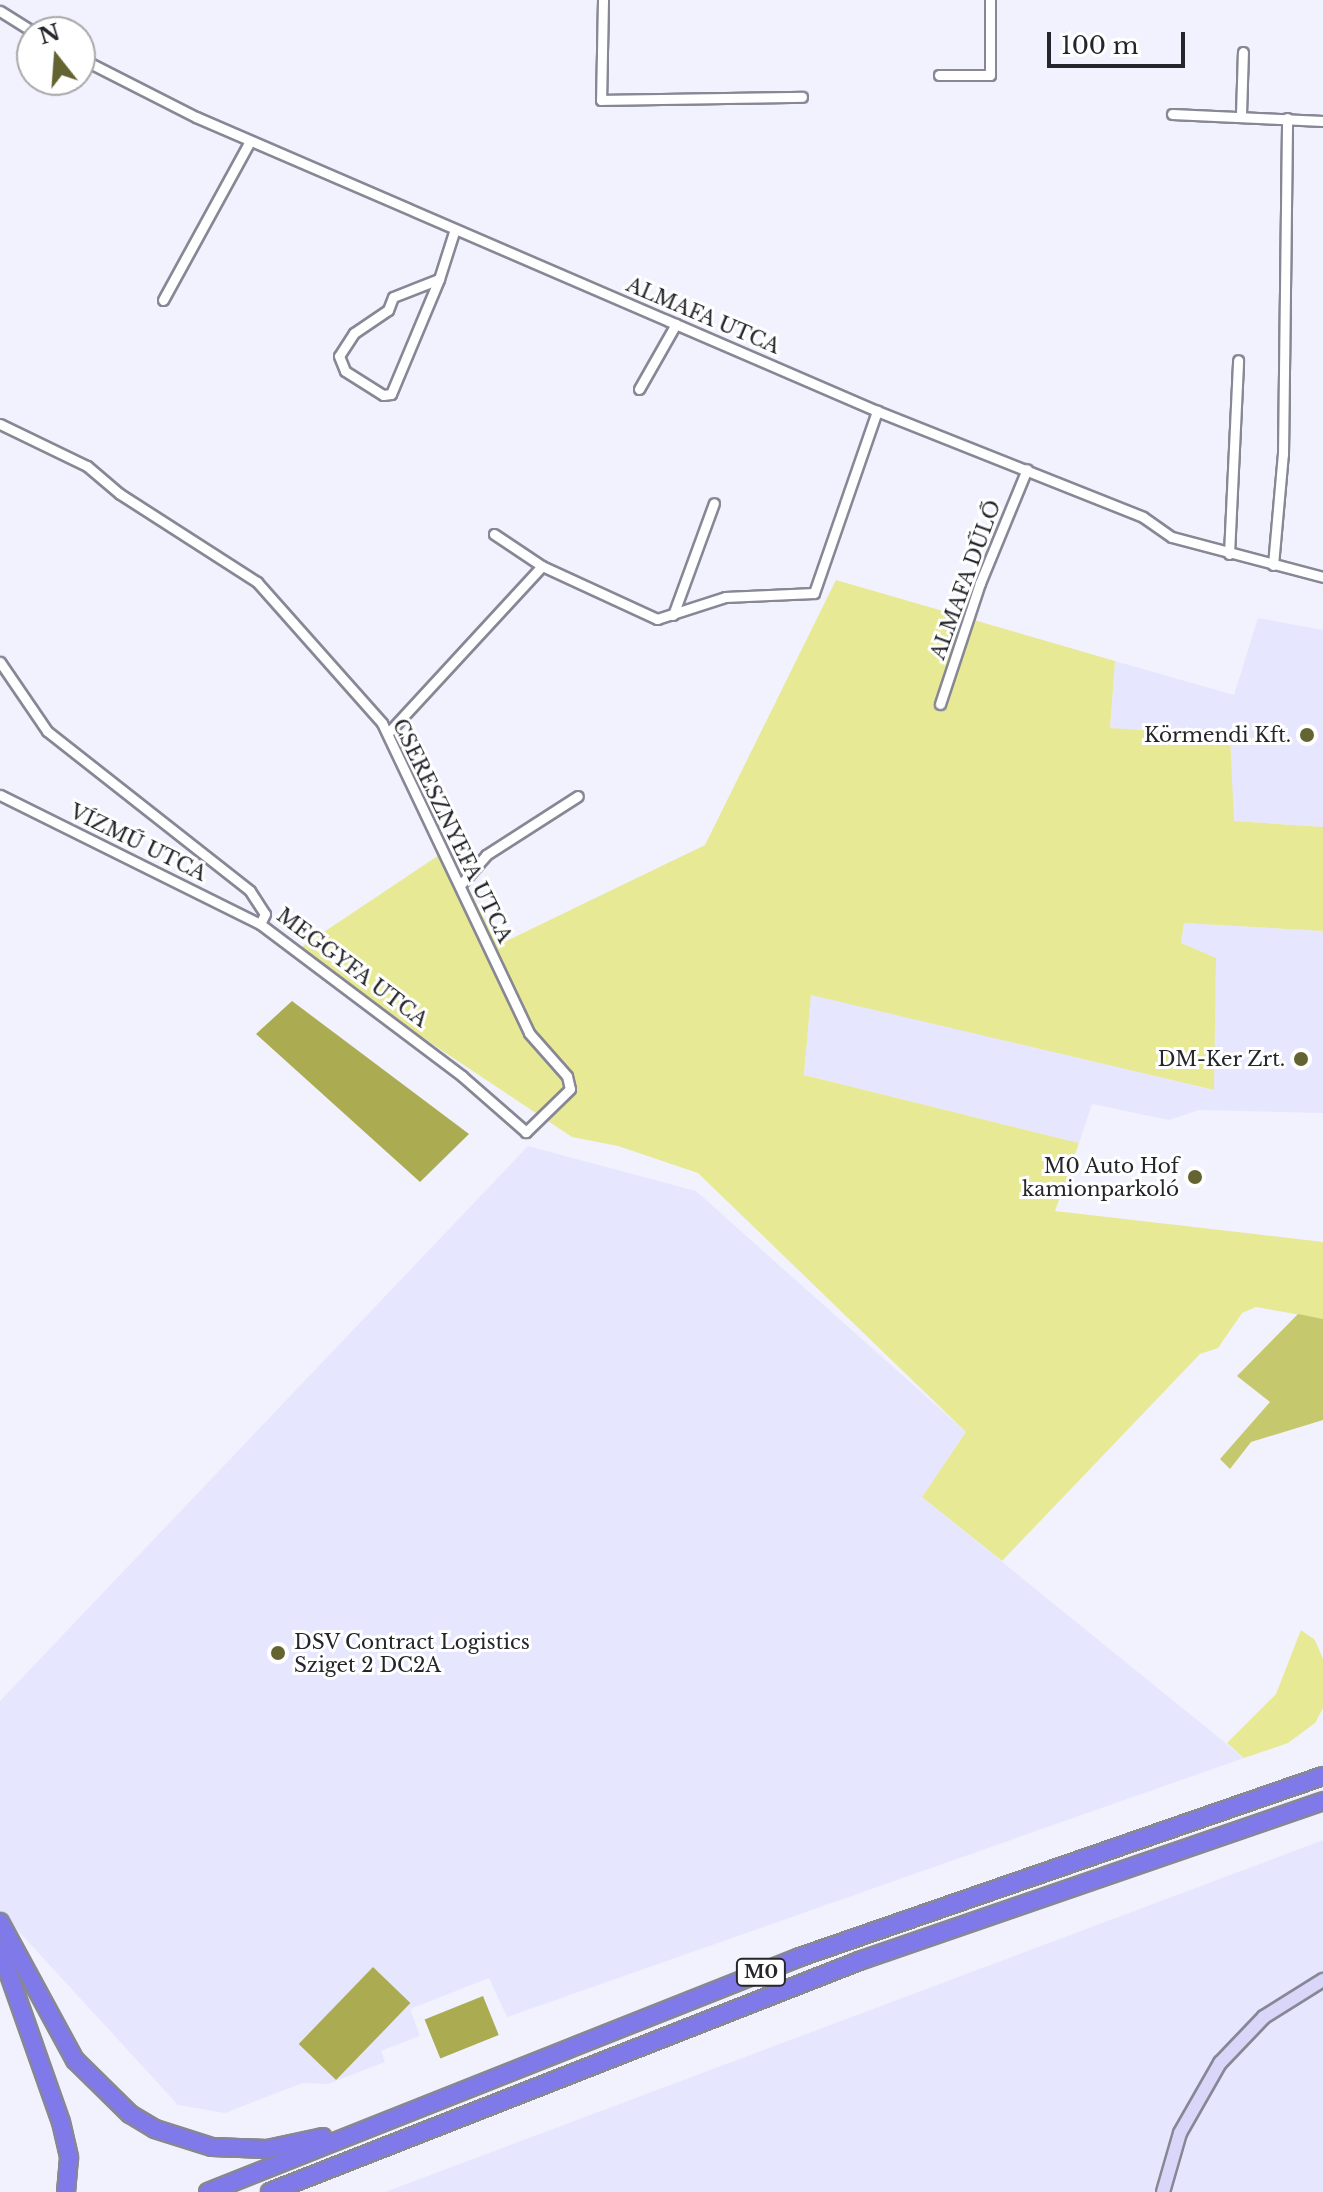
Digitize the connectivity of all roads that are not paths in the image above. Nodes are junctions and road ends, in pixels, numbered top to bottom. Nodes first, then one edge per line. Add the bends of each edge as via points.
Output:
1 (603, 0) edge
2 (990, 0) edge
3 (1243, 52) dead end
4 (96, 66) edge
5 (939, 75) dead end
6 (802, 97) dead end
7 (1172, 114) dead end
8 (1241, 114) junction
9 (1287, 118) junction
10 (1323, 121) edge
11 (250, 141) junction
12 (455, 229) junction
13 (439, 279) junction
14 (163, 300) dead end
15 (676, 324) junction
16 (1238, 360) dead end
17 (639, 389) dead end
18 (877, 411) junction
19 (0, 424) edge
20 (1027, 469) junction
21 (714, 503) dead end
22 (494, 534) dead end
23 (1229, 554) junction
24 (1273, 565) junction
25 (542, 566) junction
26 (1323, 577) edge
27 (673, 615) junction
28 (0, 662) edge
29 (940, 704) dead end
30 (388, 733) junction
31 (0, 795) edge
32 (578, 796) dead end
33 (462, 883) junction
34 (260, 924) junction
35 (526, 1132) joint
36 (1323, 1776) edge
37 (1323, 1801) edge
38 (0, 1922) edge
39 (0, 1949) edge
40 (0, 1971) edge
41 (1323, 1980) edge
42 (19, 1992) junction
43 (372, 2126) junction
44 (66, 2192) edge
45 (208, 2192) edge
46 (270, 2192) edge
47 (1163, 2192) edge

1 - 6 street via 601,100
2 - 5 street via 990,75
3 - 8 street
4 - 11 street, ALMAFA UTCA
7 - 8 street
8 - 9 street
9 - 10 street
9 - 24 street via 1283,454
11 - 12 street, ALMAFA UTCA
11 - 14 street
12 - 13 street
12 - 15 street, ALMAFA UTCA
13 - 13 street via 393,297 388,310 354,333 339,356 345,371 383,395 391,394
15 - 17 street
15 - 18 street, ALMAFA UTCA
16 - 23 street
18 - 20 street, ALMAFA UTCA
18 - 27 street via 814,593 725,597
19 - 30 street, CSERESZNYEFA UTCA via 87,466 257,582
20 - 23 street, ALMAFA UTCA via 1143,517 1172,537
20 - 29 street, ALMAFA DŰLŐ via 980,583
21 - 27 street
22 - 25 street
23 - 24 street, ALMAFA UTCA
24 - 26 street, ALMAFA UTCA
25 - 27 street via 641,615
25 - 30 street
28 - 34 street, MEGGYFA UTCA via 47,731 250,891 265,914
30 - 33 street, CSERESZNYEFA UTCA
31 - 34 street, VÍZMŰ UTCA
32 - 33 street via 486,855
33 - 35 street, CSERESZNYEFA UTCA via 529,1033 571,1085
34 - 35 street, MEGGYFA UTCA via 462,1076
36 - 43 highway, M0 via 800,1957
37 - 46 highway, M0 via 859,1961
38 - 43 highway via 75,2060 107,2097 155,2129 212,2147 267,2149
39 - 42 highway
40 - 42 highway
41 - 47 main road via 1264,2017 1220,2063 1180,2133
42 - 44 highway via 66,2141
43 - 45 highway, M0

